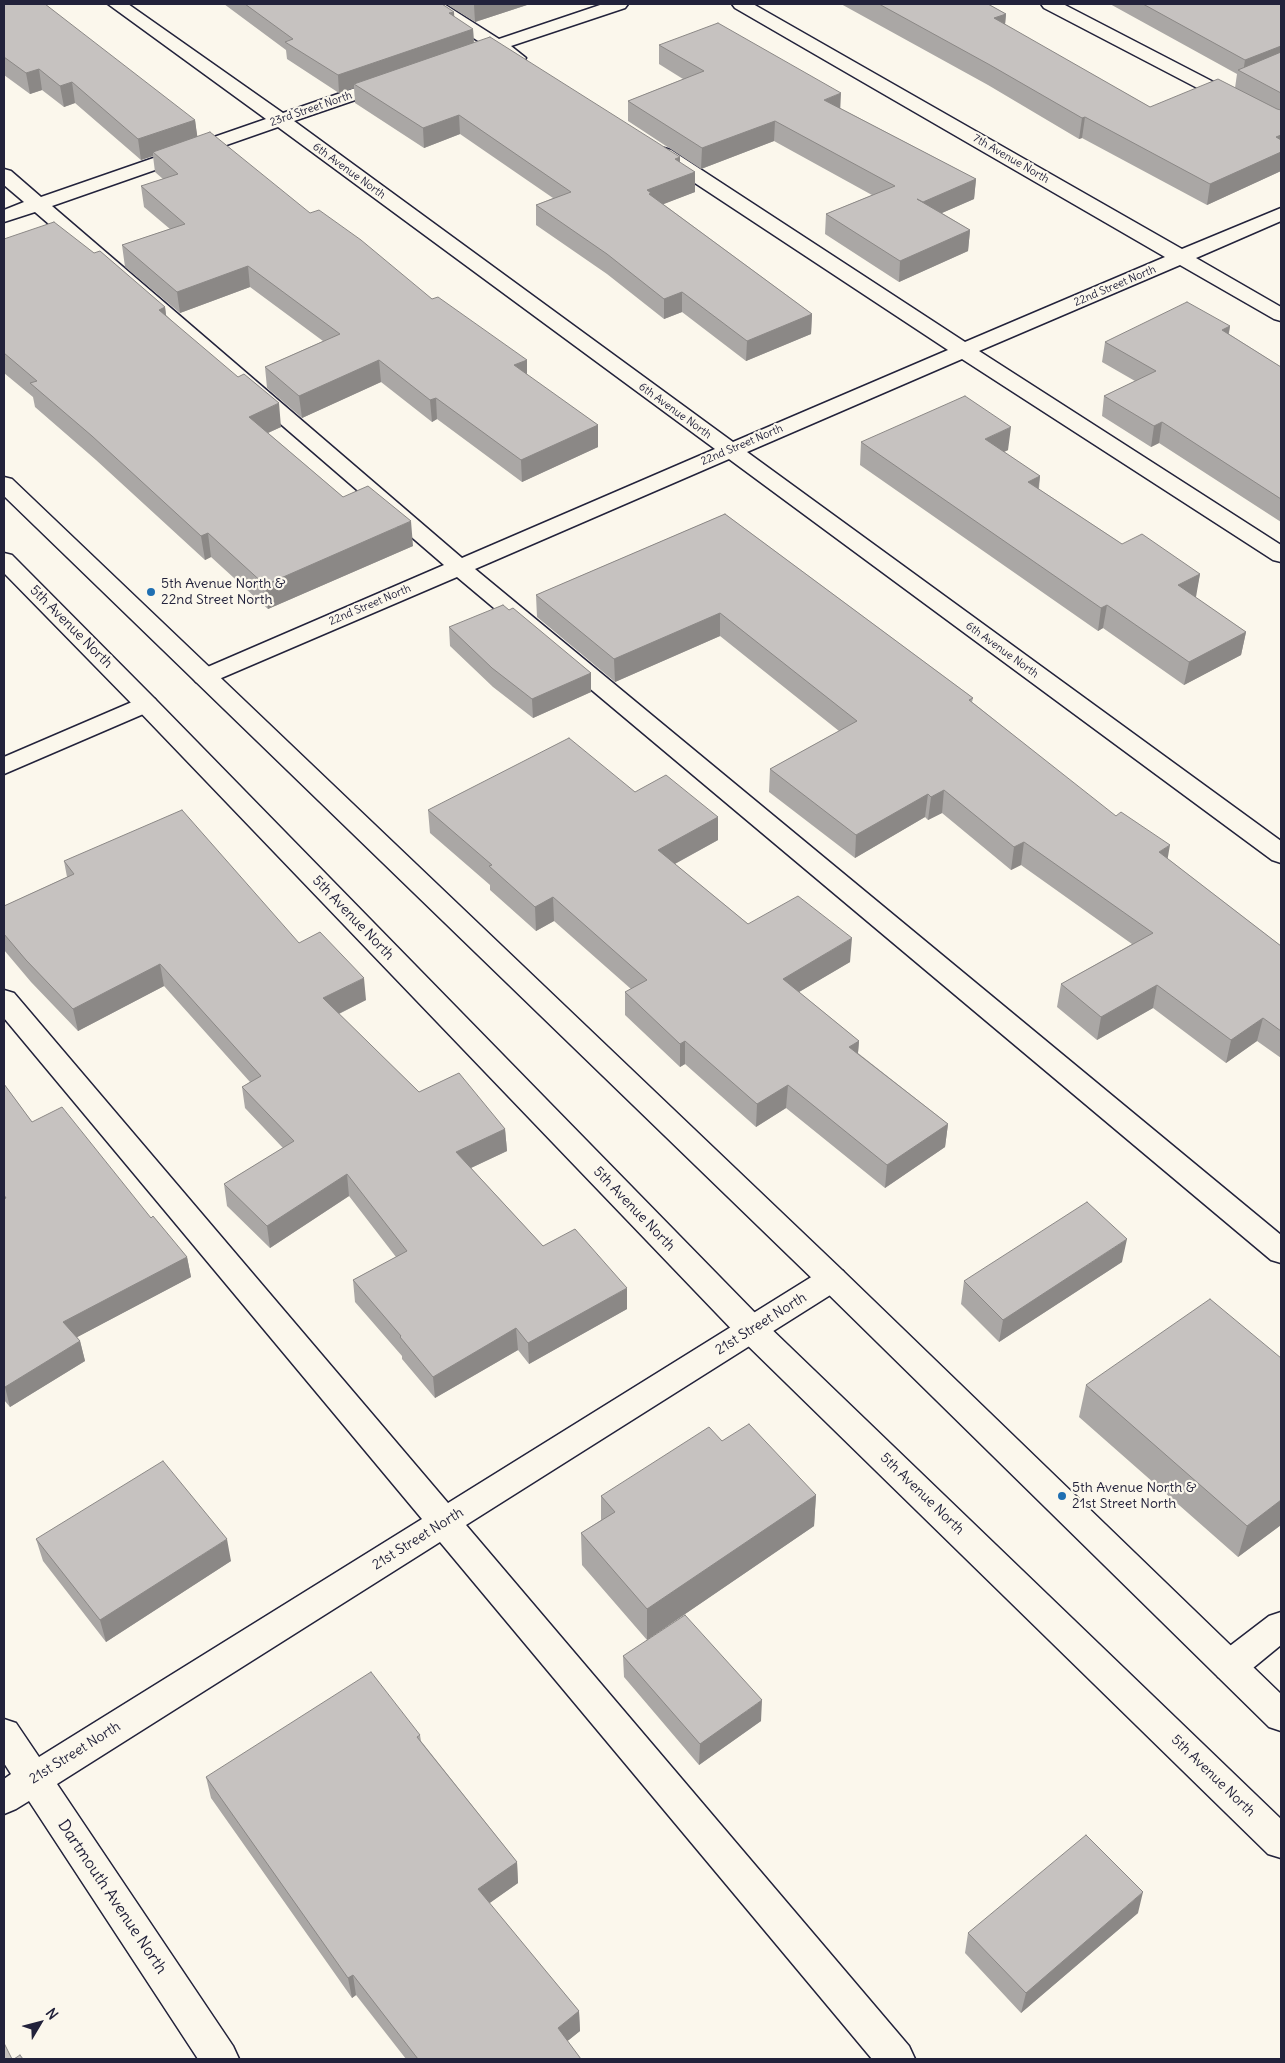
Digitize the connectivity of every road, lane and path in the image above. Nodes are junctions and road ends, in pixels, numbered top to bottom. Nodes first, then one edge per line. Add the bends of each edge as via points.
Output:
1 (117, 4) edge
2 (432, 4) edge
3 (619, 4) edge
4 (741, 4) edge
5 (1050, 4) edge
6 (497, 45) junction
7 (470, 54) edge
8 (530, 67) edge
9 (406, 76) edge
10 (279, 119) junction
11 (1281, 124) edge
12 (647, 143) edge
13 (4, 175) edge
14 (39, 203) junction
15 (1281, 214) edge
16 (4, 216) edge
17 (1183, 258) junction
18 (1281, 315) edge
19 (964, 351) junction
20 (729, 450) junction
21 (4, 484) edge
22 (1281, 555) edge
23 (4, 560) edge
24 (459, 567) junction
25 (204, 677) junction
26 (146, 704) junction
27 (4, 766) edge
28 (1281, 854) edge
29 (4, 1000) edge
30 (1281, 1252) edge
31 (832, 1279) junction
32 (752, 1330) junction
33 (444, 1522) junction
34 (1281, 1626) edge
35 (1230, 1666) junction
36 (1281, 1716) edge
37 (4, 1734) edge
38 (34, 1779) junction
39 (4, 1798) edge
40 (1281, 1842) edge
41 (220, 2059) edge
42 (896, 2059) edge

1 - 10 street, 6th Avenue North
2 - 6 street
3 - 6 street
4 - 17 street, 7th Avenue North
5 - 11 street
6 - 7 street
6 - 8 street
9 - 10 street, 23rd Street North
10 - 14 street, 23rd Street North
10 - 20 street, 6th Avenue North
12 - 19 street
13 - 14 street
14 - 16 street, 23rd Street North
14 - 24 street
15 - 17 street, 22nd Street North
17 - 18 street, 7th Avenue North
17 - 19 street, 22nd Street North
19 - 20 street, 22nd Street North
19 - 22 street
20 - 24 street, 22nd Street North
20 - 28 street, 6th Avenue North
21 - 25 street
23 - 26 street, 5th Avenue North
24 - 25 street, 22nd Street North
24 - 30 street
25 - 31 street
26 - 27 street
26 - 32 street, 5th Avenue North
29 - 33 street
31 - 32 street, 21st Street North
31 - 35 street
32 - 33 street, 21st Street North
32 - 40 street, 5th Avenue North
33 - 38 street, 21st Street North
33 - 42 street
34 - 35 street
35 - 36 street
37 - 38 street, Dartmouth Avenue North
38 - 39 street, 21st Street North
38 - 41 street, Dartmouth Avenue North

